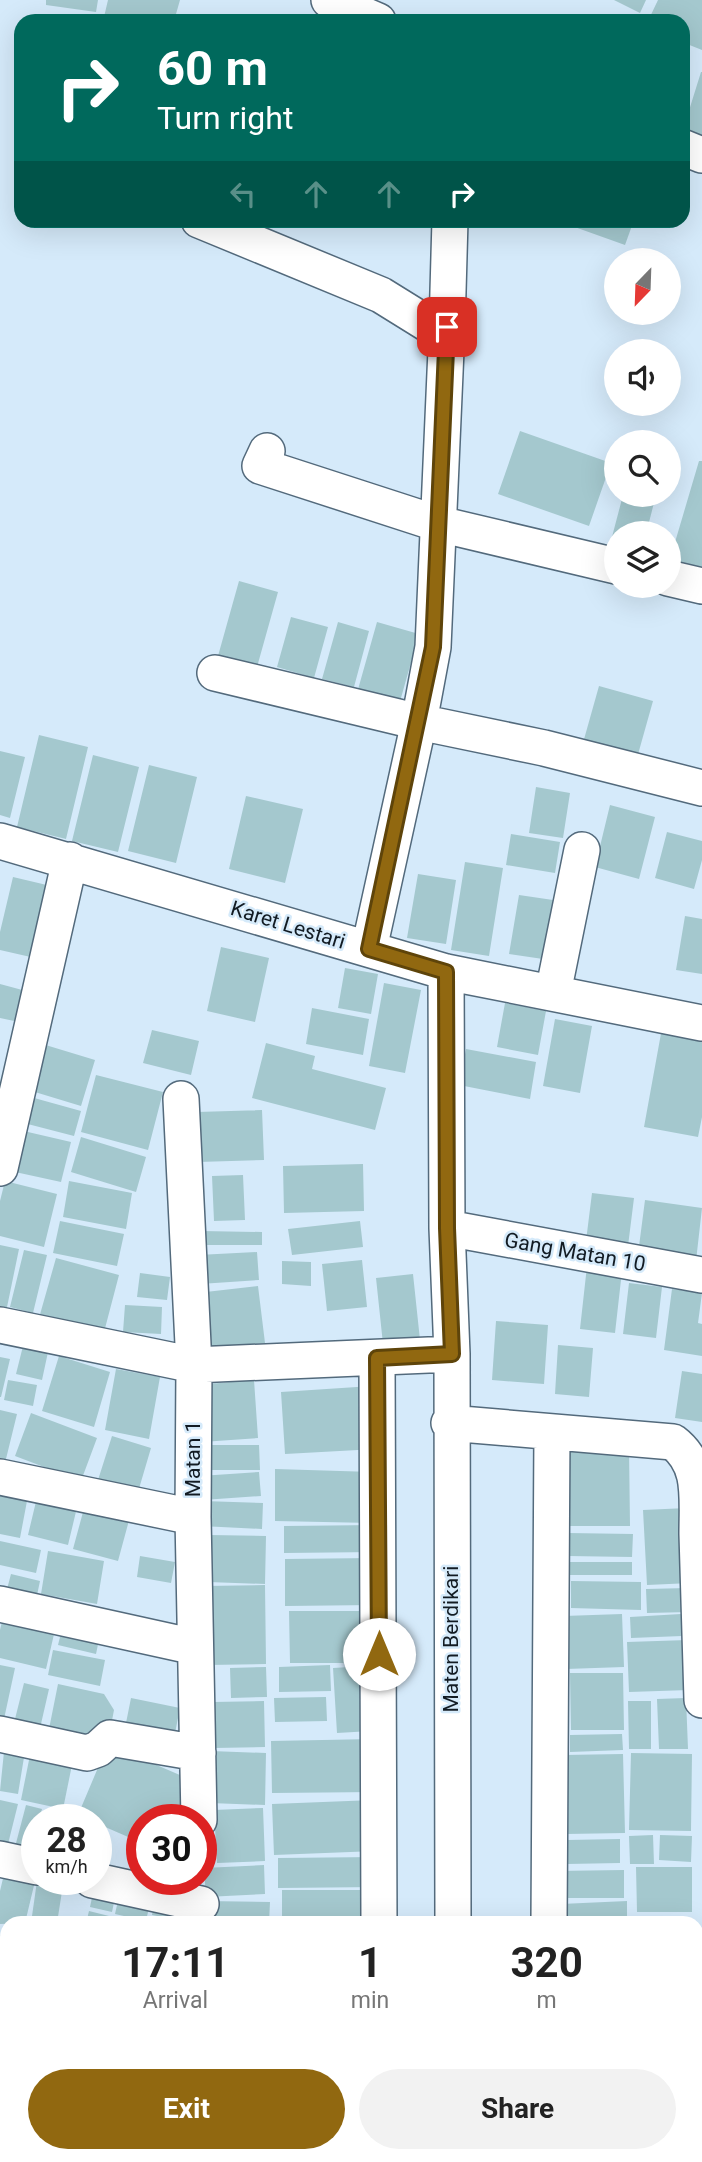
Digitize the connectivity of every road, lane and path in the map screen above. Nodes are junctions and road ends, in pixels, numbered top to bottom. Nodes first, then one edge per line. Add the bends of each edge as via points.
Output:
1 (329, 0) edge
2 (362, 14) edge
3 (218, 228) edge
4 (450, 228) edge
5 (447, 327) junction
6 (267, 451) dead end
7 (439, 524) junction
8 (604, 563) edge
9 (681, 581) edge
10 (702, 586) edge
11 (215, 673) dead end
12 (419, 722) junction
13 (702, 788) edge
14 (0, 841) edge
15 (582, 850) dead end
16 (70, 860) junction
17 (369, 949) junction
18 (446, 972) junction
19 (552, 993) junction
20 (702, 1023) edge
21 (181, 1099) dead end
22 (0, 1168) edge
23 (447, 1228) junction
24 (702, 1275) edge
25 (0, 1325) edge
26 (452, 1354) junction
27 (377, 1358) junction
28 (194, 1365) junction
29 (449, 1423) junction
30 (552, 1432) junction
31 (694, 1450) edge
32 (0, 1477) edge
33 (193, 1517) junction
34 (699, 1535) edge
35 (0, 1604) edge
36 (195, 1647) junction
37 (702, 1700) edge
38 (0, 1734) edge
39 (198, 1753) junction
40 (199, 1804) edge
41 (0, 1859) edge
42 (21, 1864) edge
43 (112, 1884) edge
44 (201, 1902) edge
45 (379, 1916) edge
46 (453, 1916) edge
47 (549, 1916) edge

1 - 2 street
3 - 5 street via 381,295 431,326
4 - 5 street
5 - 7 street
6 - 7 street via 260,466
7 - 8 street
7 - 12 street via 433,647
9 - 10 street
11 - 12 street
12 - 13 street
12 - 17 street
14 - 16 street, Karet Lestari
15 - 19 street
16 - 17 street, Karet Lestari
16 - 22 street
17 - 18 street, Karet Lestari
18 - 19 street, Karet Lestari
18 - 23 street, Maten Berdikari
19 - 20 street, Karet Lestari
21 - 28 street, Matan 1
23 - 24 street, Gang Matan 10
23 - 26 street, Maten Berdikari
25 - 28 street
26 - 27 street
26 - 29 street, Maten Berdikari
27 - 28 street
27 - 45 street
28 - 33 street, Matan 1
29 - 30 street
29 - 46 street, Maten Berdikari
30 - 31 street via 673,1442
30 - 47 street
31 - 34 street
32 - 33 street
33 - 36 street, Matan 1
34 - 37 street
35 - 36 street
36 - 39 street, Matan 1
38 - 39 street via 87,1753 110,1738
39 - 40 street, Matan 1
41 - 42 street
43 - 44 street

